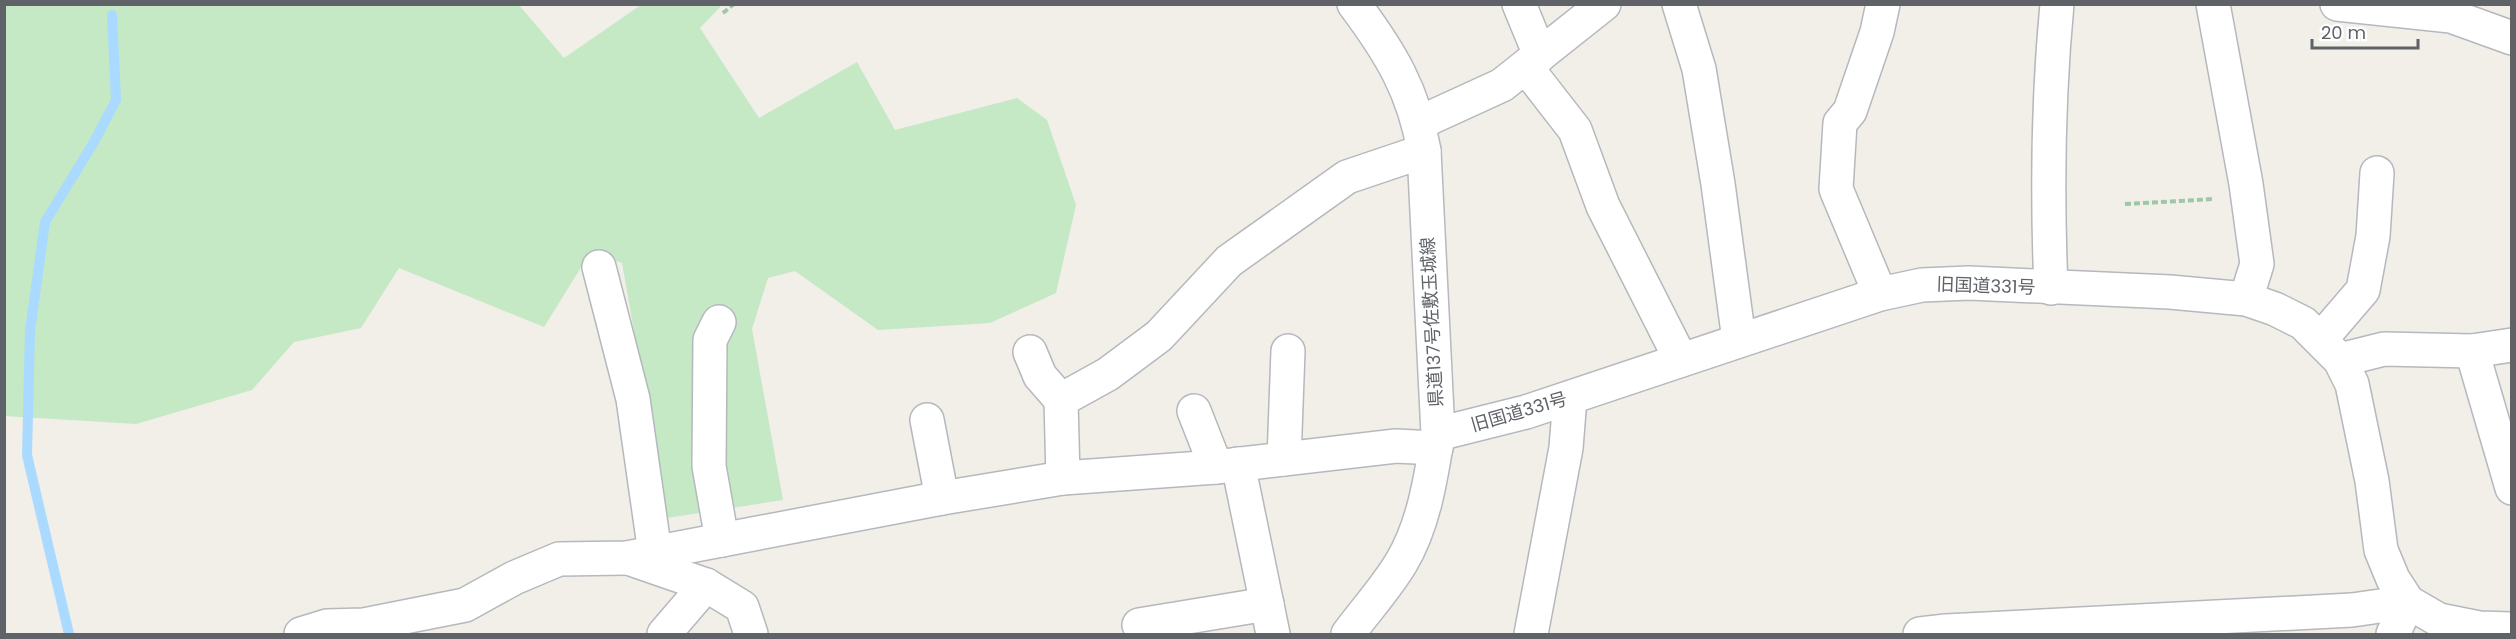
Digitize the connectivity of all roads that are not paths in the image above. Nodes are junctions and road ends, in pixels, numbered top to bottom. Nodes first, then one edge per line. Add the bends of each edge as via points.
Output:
1 (1354, 4) edge
2 (1519, 4) edge
3 (1679, 4) edge
4 (1883, 4) edge
5 (2057, 4) edge
6 (2213, 4) edge
7 (2337, 4) edge
8 (1600, 6) edge
9 (2511, 38) edge
10 (1533, 61) junction
11 (1422, 137) junction
12 (2377, 173) dead end
13 (599, 267) dead end
14 (2051, 288) junction
15 (1880, 294) junction
16 (2246, 299) junction
17 (719, 322) dead end
18 (1739, 340) junction
19 (2511, 345) edge
20 (2331, 350) junction
21 (1288, 351) dead end
22 (2472, 351) junction
23 (1030, 352) dead end
24 (1680, 360) junction
25 (1570, 398) junction
26 (1061, 400) junction
27 (1194, 411) dead end
28 (927, 420) dead end
29 (1437, 441) junction
30 (1284, 459) junction
31 (1227, 465) junction
32 (1063, 478) junction
33 (2511, 488) edge
34 (942, 498) junction
35 (722, 540) junction
36 (641, 555) junction
37 (706, 585) junction
38 (2408, 602) junction
39 (1270, 619) edge
40 (1139, 625) dead end
41 (2511, 629) edge
42 (349, 630) edge
43 (301, 634) edge
44 (664, 634) edge
45 (751, 634) edge
46 (1348, 634) edge
47 (1531, 634) edge
48 (1920, 634) edge
49 (2393, 634) edge

1 - 11 street, 県道137号佐敷玉城線 via 1384,45 1409,94
2 - 10 street
3 - 18 street via 1699,69
4 - 15 street via 1850,111 1840,123 1836,189
5 - 14 street via 2052,55
6 - 16 street via 2257,264
7 - 9 street via 2451,16
8 - 10 street
10 - 11 street
10 - 24 street via 1575,130 1603,206
11 - 26 street via 1347,177 1229,261 1159,336 1108,374
11 - 29 street, 県道137号佐敷玉城線
12 - 20 street via 2373,236 2363,290
13 - 36 street via 633,399
14 - 15 street, 旧国道331号 via 1969,283 1922,285
14 - 16 street, 旧国道331号
15 - 18 street, 旧国道331号
16 - 20 street, 旧国道331号 via 2303,323
17 - 35 street via 710,340 709,466
18 - 24 street, 旧国道331号
19 - 22 street
20 - 22 street
20 - 38 street, 旧国道331号 via 2352,384 2372,480 2380,550
21 - 30 street
22 - 33 street
23 - 26 street via 1040,376
24 - 25 street, 旧国道331号
25 - 29 street, 旧国道331号
25 - 47 street via 1566,448
26 - 32 street
27 - 31 street
28 - 34 street
29 - 30 street, 旧国道331号
29 - 46 street, 県道137号佐敷玉城線 via 1418,524 1401,562
30 - 31 street, 旧国道331号
31 - 32 street, 旧国道331号
31 - 39 street
32 - 34 street, 旧国道331号
34 - 35 street, 旧国道331号
35 - 36 street, 旧国道331号
36 - 37 street
36 - 42 street via 559,559 465,605
37 - 44 street
37 - 45 street via 742,607
38 - 41 street via 2439,620
38 - 48 street via 2352,610
38 - 49 street
39 - 40 street
42 - 43 street via 327,626

